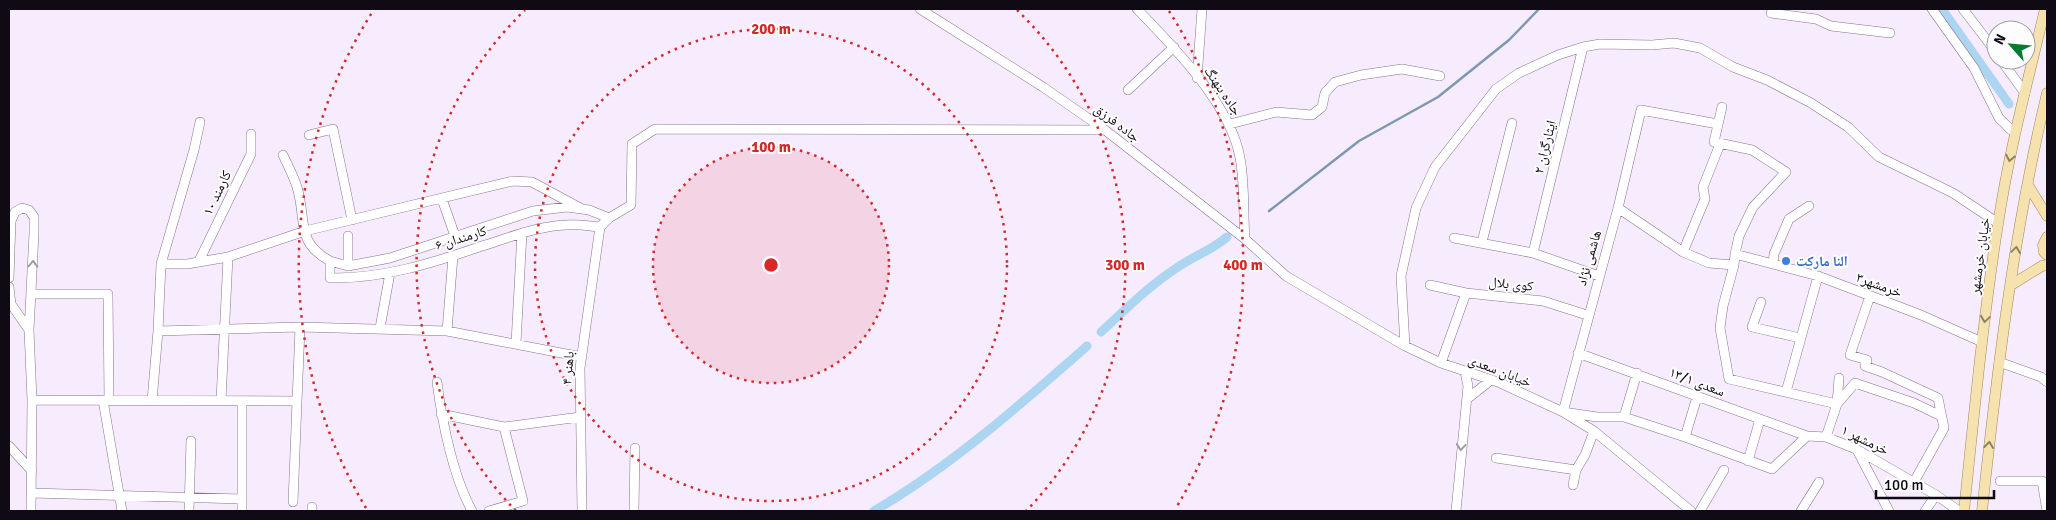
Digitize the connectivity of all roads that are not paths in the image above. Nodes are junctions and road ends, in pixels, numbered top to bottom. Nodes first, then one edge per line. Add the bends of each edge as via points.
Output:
1 (1137, 9) edge
2 (1202, 9) edge
3 (1932, 9) edge
4 (1963, 9) edge
5 (2045, 9) edge
6 (927, 10) edge
7 (1784, 12) edge
8 (1771, 13) dead end
9 (1890, 33) dead end
10 (1986, 39) edge
11 (1174, 47) junction
12 (1583, 47) junction
13 (2009, 70) edge
14 (1440, 76) dead end
15 (1198, 78) junction
16 (1128, 90) dead end
17 (2025, 93) junction
18 (2047, 93) edge
19 (1722, 107) dead end
20 (200, 122) dead end
21 (1512, 123) dead end
22 (1230, 124) junction
23 (1718, 124) junction
24 (1105, 130) junction
25 (2016, 131) junction
26 (251, 134) dead end
27 (309, 135) dead end
28 (1717, 143) junction
29 (283, 155) dead end
30 (2028, 185) junction
31 (442, 199) junction
32 (1809, 206) dead end
33 (1618, 208) junction
34 (582, 209) junction
35 (2047, 216) edge
36 (609, 218) junction
37 (352, 220) junction
38 (1998, 223) junction
39 (600, 227) junction
40 (305, 231) junction
41 (522, 233) junction
42 (348, 236) dead end
43 (455, 236) junction
44 (2047, 237) edge
45 (1454, 238) dead end
46 (1245, 239) junction
47 (1482, 242) junction
48 (1683, 252) junction
49 (1533, 253) junction
50 (1734, 254) junction
51 (2047, 255) edge
52 (453, 256) junction
53 (228, 258) junction
54 (199, 261) junction
55 (330, 261) junction
56 (160, 264) junction
57 (1773, 264) junction
58 (2047, 264) edge
59 (1734, 265) junction
60 (348, 266) junction
61 (390, 273) junction
62 (1286, 276) joint
63 (1599, 276) junction
64 (1818, 276) junction
65 (9, 278) edge
66 (1430, 285) dead end
67 (2011, 285) junction
68 (9, 288) edge
69 (1466, 293) junction
70 (32, 294) junction
71 (1870, 296) junction
72 (1761, 302) dead end
73 (10, 303) edge
74 (1588, 315) junction
75 (300, 327) junction
76 (380, 328) junction
77 (29, 330) junction
78 (224, 330) junction
79 (158, 331) junction
80 (447, 331) junction
81 (1800, 338) junction
82 (1982, 342) junction
83 (516, 344) junction
84 (1405, 346) junction
85 (1578, 353) junction
86 (582, 357) junction
87 (1999, 362) junction
88 (1441, 363) junction
89 (1465, 372) junction
90 (1638, 374) junction
91 (1839, 378) dead end
92 (1491, 380) junction
93 (436, 382) dead end
94 (2047, 382) edge
95 (1786, 392) junction
96 (1697, 397) junction
97 (1467, 399) junction
98 (32, 400) junction
99 (106, 400) junction
100 (152, 400) junction
101 (221, 400) junction
102 (242, 401) junction
103 (296, 401) junction
104 (1837, 404) junction
105 (1562, 412) junction
106 (441, 414) junction
107 (1941, 416) junction
108 (1624, 417) junction
109 (580, 418) junction
110 (1760, 419) junction
111 (504, 427) junction
112 (1594, 430) junction
113 (1685, 436) junction
114 (1806, 436) junction
115 (1826, 437) junction
116 (190, 441) dead end
117 (9, 446) edge
118 (635, 448) dead end
119 (1856, 449) junction
120 (1496, 458) dead end
121 (1748, 461) junction
122 (1576, 470) junction
123 (1724, 470) dead end
124 (32, 471) junction
125 (1819, 482) dead end
126 (1914, 482) junction
127 (2000, 482) dead end
128 (1573, 485) dead end
129 (32, 493) junction
130 (120, 495) junction
131 (1936, 495) junction
132 (190, 498) junction
133 (242, 499) junction
134 (293, 502) dead end
135 (31, 511) edge
136 (122, 511) edge
137 (189, 511) edge
138 (242, 511) edge
139 (472, 511) edge
140 (489, 511) edge
141 (582, 511) edge
142 (634, 511) edge
143 (1456, 511) edge
144 (1691, 511) edge
145 (1700, 511) edge
146 (1800, 511) edge
147 (1889, 511) edge
148 (1925, 511) edge
149 (1959, 511) edge
150 (1964, 511) edge
151 (1982, 511) edge
152 (2047, 511) edge

1 - 11 street, جاده بنهنگ
2 - 15 street
3 - 25 street via 1974,68 1999,118
4 - 10 street
5 - 17 main road, خیابان خرمشهر
6 - 24 street, جاده فرزق
7 - 8 street
7 - 9 street via 1831,26
11 - 15 street, جاده بنهنگ
11 - 16 street
12 - 38 street via 1674,43 1700,48 1811,103 1848,127 1879,156 1953,193
12 - 49 street, ایثارگران ۲
12 - 84 street via 1558,55 1505,81 1435,167 1416,208 1401,276
13 - 17 street
14 - 22 street via 1402,69 1361,75 1336,82 1325,93 1322,107 1312,115 1276,112
15 - 22 street, جاده بنهنگ
17 - 25 main road, خیابان خرمشهر
18 - 30 main road
19 - 23 street
20 - 56 street
21 - 47 street
22 - 46 street, جاده بنهنگ via 1240,158
23 - 28 street
23 - 33 street, هاشمی نژاد via 1640,110
24 - 36 street via 655,129 632,144 631,205
24 - 46 street, جاده فرزق
25 -> 38 main road, خیابان خرمشهر
26 - 54 street, کارمند ۱۰ via 251,154
27 - 37 street via 333,129
28 - 48 street via 1703,187 1705,199
28 - 50 street via 1752,150 1786,172 1753,207
29 - 40 street via 297,188
30 - 35 main road
67 -> 30 main road
31 - 34 street via 513,181 532,182
31 - 37 street
31 - 43 street
32 - 57 street via 1789,219
33 - 48 street
33 - 63 street, هاشمی نژاد
34 - 36 street
34 - 43 street via 533,211
36 - 39 street
37 - 40 street
38 -> 82 main road, خیابان خرمشهر
39 - 41 street, کارمندان ۶ via 565,225
39 - 86 street, باهنر ۴
40 - 53 street
40 - 55 street via 310,246
41 - 52 street, کارمندان ۶
41 - 83 street
42 - 60 street
43 - 60 street via 390,258
44 - 51 main road via 2043,245
45 - 47 street
46 - 62 street, جاده فرزق
47 - 49 street
48 - 59 street via 1709,263
49 - 63 street
50 - 57 street, خرمشهر۳
50 - 59 street
52 - 61 street, کارمندان ۶
52 - 80 street
53 - 54 street
53 - 78 street
54 - 56 street
55 - 60 street
55 - 61 street, کارمندان ۶ via 330,278 351,279
56 - 79 street
57 - 64 street, خرمشهر۳
58 - 67 main road
59 - 95 street via 1720,328 1729,379
61 - 76 street
62 - 84 street, خیابان سعدی
63 - 74 street, هاشمی نژاد
64 - 71 street, خرمشهر۳
64 - 81 street
70 -> 65 street via 34,217 29,210 22,208 15,212 11,221
66 - 69 street, کوی بلال
67 - 87 main road
68 - 73 street
69 - 74 street, کوی بلال via 1543,301
69 - 88 street
70 - 77 street
70 - 99 street via 108,294
71 - 82 street, خرمشهر۳
71 - 107 street via 1850,355 1867,360 1865,366 1938,398
72 - 81 street via 1752,327
73 - 77 street
74 - 85 street, هاشمی نژاد
75 - 76 street
75 - 78 street
75 - 103 street
76 - 80 street
77 - 98 street
78 - 79 street
78 - 101 street
79 - 100 street
80 - 83 street
81 - 95 street
82 - 150 main road, خیابان خرمشهر
83 - 86 street
84 - 88 street, خیابان سعدی
85 - 90 street, سعدی ۱۳/۱
85 - 105 street, هاشمی نژاد
86 - 109 street, باهنر ۴
87 - 94 street
151 -> 87 main road
88 - 89 street, خیابان سعدی
89 - 92 street, خیابان سعدی
89 - 97 street
90 - 96 street, سعدی ۱۳/۱
90 - 108 street
91 - 104 street
92 - 97 street
92 - 105 street, خیابان سعدی
93 - 106 street
95 - 104 street
96 - 110 street, سعدی ۱۳/۱
96 - 113 street
97 -> 143 street
98 - 99 street
98 - 124 street
99 - 100 street
99 - 130 street
100 - 101 street
101 - 102 street
102 - 103 street
102 - 133 street
103 - 134 street
104 - 107 street via 1855,382
104 - 115 street
105 - 108 street
105 - 112 street, خیابان سعدی
106 - 111 street
106 - 139 street via 461,492
107 - 126 street via 1944,428
108 - 113 street
109 - 111 street
109 - 141 street, باهنر ۴
110 - 114 street, سعدی ۱۳/۱
110 - 121 street
111 - 140 street via 523,501
112 - 122 street
112 - 144 street, خیابان سعدی
113 - 121 street
114 - 115 street, خرمشهر ۱
114 - 121 street via 1772,469
115 - 119 street, خرمشهر ۱
116 - 132 street
117 - 124 street
118 - 142 street
119 - 126 street, خرمشهر ۱
119 - 147 street
120 - 122 street
122 - 128 street
123 - 145 street
124 - 129 street
125 - 146 street
126 - 131 street, خرمشهر ۱
127 - 152 street via 2042,481
129 - 130 street
129 - 135 street
130 - 132 street
130 - 136 street
131 - 148 street
131 - 149 street, خرمشهر ۱
132 - 133 street
132 - 137 street
133 - 138 street

